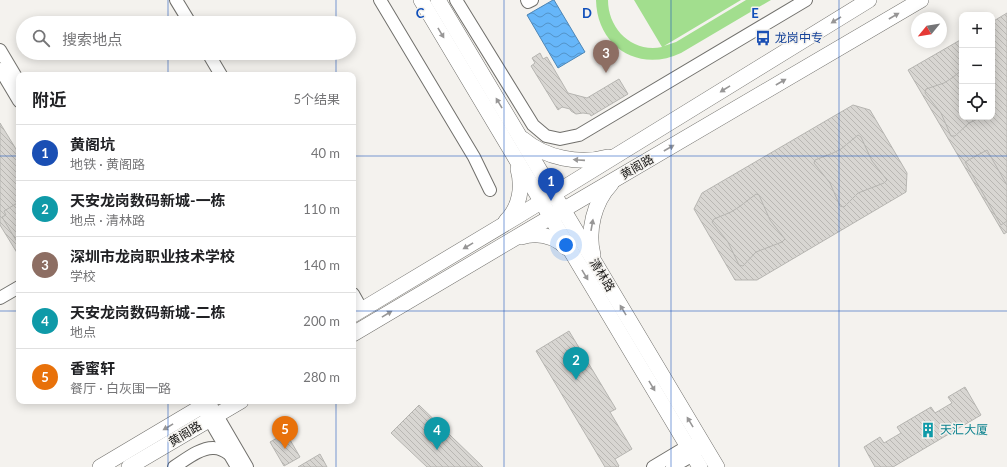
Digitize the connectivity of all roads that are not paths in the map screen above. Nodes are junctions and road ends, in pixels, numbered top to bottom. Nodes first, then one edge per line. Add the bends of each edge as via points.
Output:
1 (176, 0) edge
2 (380, 0) edge
3 (421, 0) edge
4 (438, 0) edge
5 (456, 0) edge
6 (527, 0) edge
7 (532, 0) edge
8 (806, 0) edge
9 (869, 0) edge
10 (921, 0) edge
11 (186, 16) edge
12 (0, 50) edge
13 (212, 60) edge
14 (0, 69) edge
15 (219, 72) edge
16 (16, 77) edge
17 (476, 78) junction
18 (16, 96) edge
19 (519, 136) junction
20 (617, 155) junction
21 (515, 158) junction
22 (617, 178) junction
23 (490, 190) dead end
24 (547, 198) junction
25 (557, 213) junction
26 (502, 226) junction
27 (511, 240) junction
28 (575, 257) junction
29 (595, 263) junction
30 (16, 289) edge
31 (0, 298) edge
32 (358, 313) edge
33 (356, 332) edge
34 (203, 404) edge
35 (207, 404) edge
36 (236, 404) edge
37 (213, 417) junction
38 (703, 443) junction
39 (229, 454) junction
40 (693, 456) edge
41 (100, 467) edge
42 (129, 467) edge
43 (174, 467) edge
44 (237, 467) edge
45 (247, 467) edge
46 (653, 467) edge
47 (672, 467) edge
48 (717, 467) edge

1 - 11 street
2 - 23 street via 474,157
3 -> 17 main road, 清林路
4 - 17 main road, 清林路
5 - 8 street via 533,125 546,136 560,139 579,135
6 - 7 street
9 -> 20 main road, 黄阁路
22 -> 10 main road, 黄阁路
12 - 16 street
13 - 15 street
14 - 18 street
19 -> 17 main road, 清林路
17 - 21 main road, 清林路
20 -> 19 main road via 588,160 564,158 542,151
19 - 24 main road, 清林路
20 - 24 main road, 黄阁路
21 - 24 main road, 清林路
21 - 26 main road via 521,184 520,196 510,217
22 - 25 main road, 黄阁路
29 -> 22 main road via 590,242 593,219 602,196
24 - 25 main road, 清林路
24 - 26 main road, 黄阁路
25 - 27 main road, 黄阁路
25 - 28 main road, 清林路
25 - 29 main road, 清林路
26 -> 32 main road, 黄阁路
27 - 28 main road via 534,234 546,236 556,240
33 -> 27 main road, 黄阁路
28 -> 40 main road, 清林路
38 -> 29 main road, 清林路
30 - 31 street
34 -> 41 main road, 黄阁路
35 - 37 street
36 - 37 main road, 黄阁路
37 - 39 street
37 - 42 main road, 黄阁路
37 - 45 street
38 - 40 street
38 - 48 main road, 清林路
39 - 43 street via 222,449 208,448
39 - 44 street
40 - 46 street
40 - 47 street

